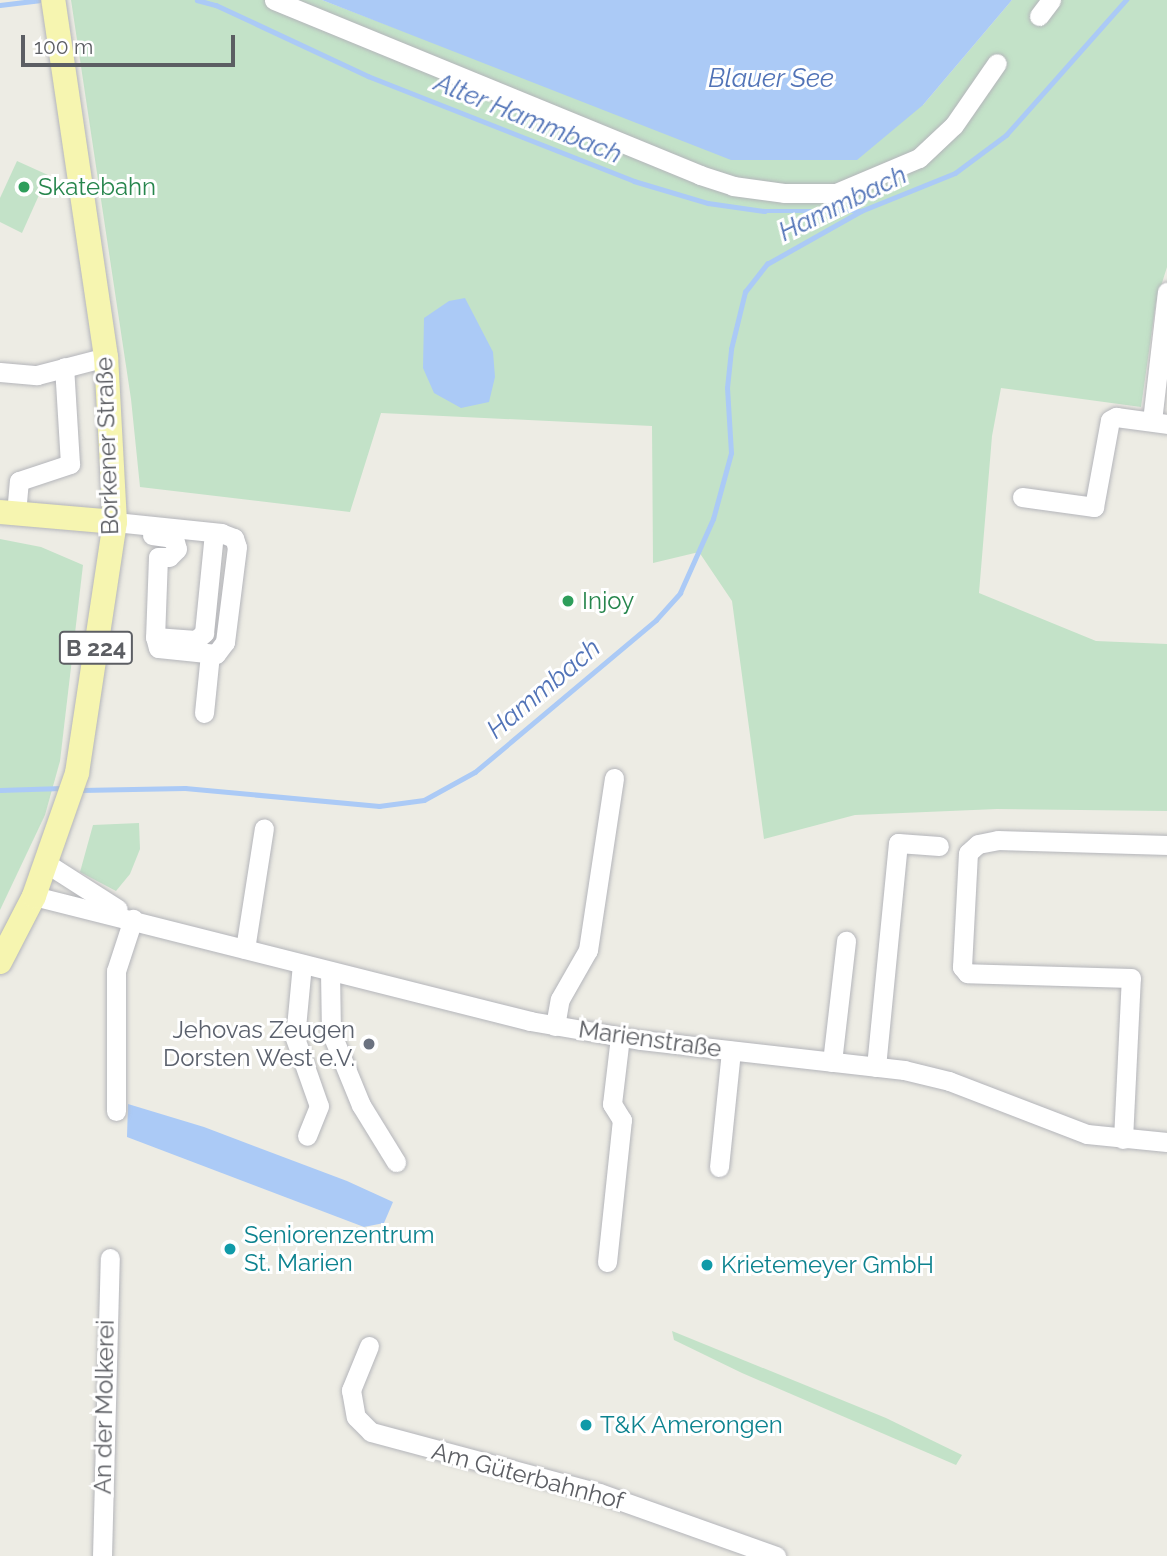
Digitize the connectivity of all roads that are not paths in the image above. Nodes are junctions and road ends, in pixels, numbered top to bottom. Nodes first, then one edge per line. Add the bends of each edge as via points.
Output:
1 (53, 0) edge
2 (274, 0) edge
3 (1051, 0) edge
4 (1039, 16) dead end
5 (997, 63) dead end
6 (1167, 292) edge
7 (106, 357) junction
8 (64, 368) junction
9 (0, 372) edge
10 (1159, 423) edge
11 (1022, 497) dead end
12 (8, 513) edge
13 (115, 522) junction
14 (142, 525) junction
15 (214, 533) junction
16 (155, 636) junction
17 (210, 654) junction
18 (204, 713) dead end
19 (614, 778) dead end
20 (264, 828) dead end
21 (1167, 845) edge
22 (939, 846) dead end
23 (46, 863) junction
24 (34, 896) junction
25 (133, 919) junction
26 (846, 941) dead end
27 (245, 949) junction
28 (0, 962) edge
29 (302, 964) junction
30 (330, 971) junction
31 (555, 1026) junction
32 (620, 1037) junction
33 (731, 1051) junction
34 (832, 1062) junction
35 (876, 1067) junction
36 (116, 1111) dead end
37 (307, 1136) dead end
38 (1123, 1139) junction
39 (1167, 1142) edge
40 (396, 1162) dead end
41 (719, 1167) dead end
42 (110, 1258) dead end
43 (607, 1262) dead end
44 (369, 1346) dead end
45 (102, 1556) edge
46 (776, 1556) edge

1 - 7 main road, Borkener Straße / B 224
2 - 5 street via 701,175 733,186 784,192 835,192 919,158 954,125
3 - 4 street
6 - 10 street
7 - 8 street
7 - 13 main road, Borkener Straße / B 224
8 - 9 street via 37,375
8 - 12 street via 70,464 19,481
10 - 11 street via 1110,420 1097,506
12 - 13 main road
13 - 14 street
13 - 23 main road, Borkener Straße / B 224 via 77,773
14 - 15 street
14 - 16 street via 150,535 174,538 177,549 169,557 159,558
15 - 16 street via 204,633 196,640
15 - 17 street via 233,538 237,547 225,642 216,654
16 - 17 street via 158,648
17 - 18 street
19 - 31 street via 593,930 585,958 561,999
20 - 27 street
21 - 38 street via 998,841 978,844 968,853 962,967 967,973 1131,978
22 - 35 street via 898,842
23 - 24 main road, Borkener Straße / B 224
23 - 25 street, Marienstraße
24 - 25 street, Marienstraße
24 - 28 main road, Borkener Straße / B 224
25 - 27 street, Marienstraße
25 - 36 street via 116,971
26 - 34 street
27 - 29 street, Marienstraße
29 - 30 street, Marienstraße
29 - 37 street via 295,1038 319,1106
30 - 31 street, Marienstraße
30 - 40 street via 331,1032 361,1105
31 - 32 street, Marienstraße
32 - 33 street, Marienstraße
32 - 43 street via 612,1104 622,1120
33 - 34 street, Marienstraße
33 - 41 street
34 - 35 street, Marienstraße
35 - 38 street, Marienstraße via 949,1082 1087,1134
38 - 39 street, Marienstraße
42 - 45 street, An der Molkerei
44 - 46 street, Am Güterbahnhof via 351,1390 356,1417 371,1432 598,1493

